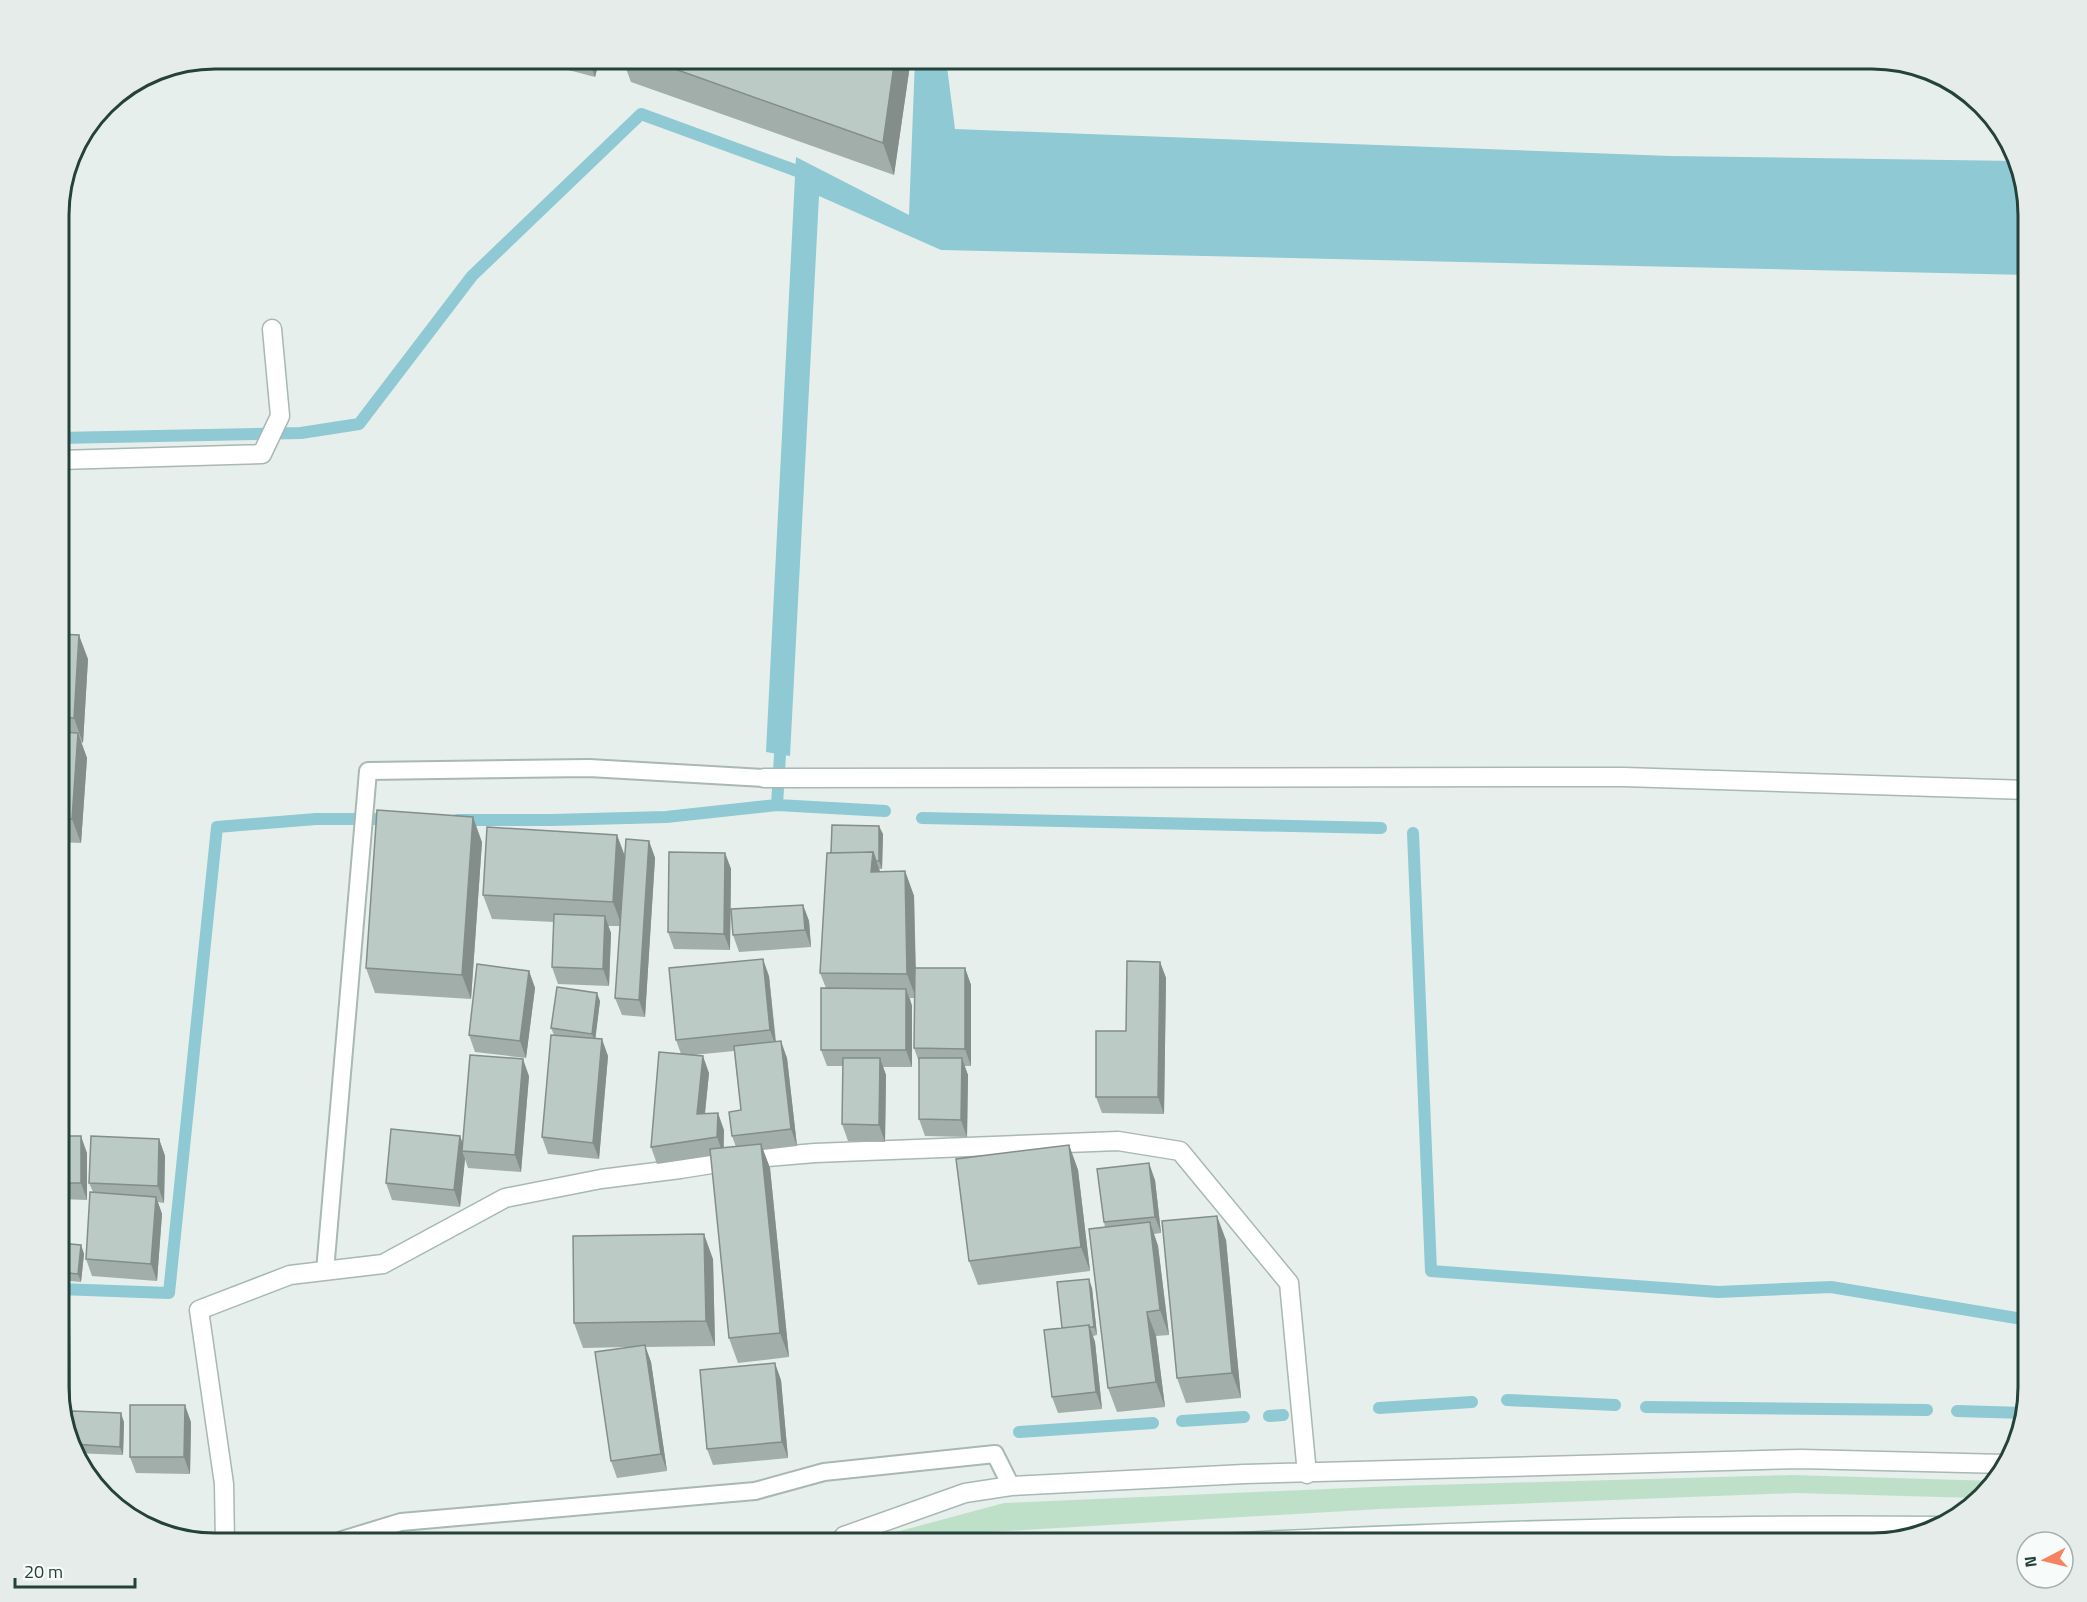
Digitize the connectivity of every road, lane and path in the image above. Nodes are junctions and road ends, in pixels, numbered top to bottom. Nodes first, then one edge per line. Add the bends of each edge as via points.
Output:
1 (272, 329) dead end
2 (69, 460) edge
3 (764, 778) joint
4 (2018, 790) edge
5 (325, 1271) junction
6 (1996, 1464) edge
7 (1307, 1474) junction
8 (1011, 1486) junction
9 (1917, 1526) edge
10 (225, 1533) edge
11 (365, 1533) edge
12 (853, 1533) edge
13 (1439, 1533) edge

1 - 2 street via 280,416 262,454
3 - 4 street via 1624,777
3 - 5 lane via 588,768 368,771
5 - 7 street via 383,1264 506,1198 601,1179 743,1159 815,1152 1118,1141 1180,1151 1289,1283
5 - 10 street via 290,1275 199,1310 224,1484
6 - 7 street via 1801,1459
7 - 8 street
8 - 11 lane via 995,1454 824,1472 755,1491 401,1522
8 - 12 street via 966,1493
9 - 13 street via 1799,1524

